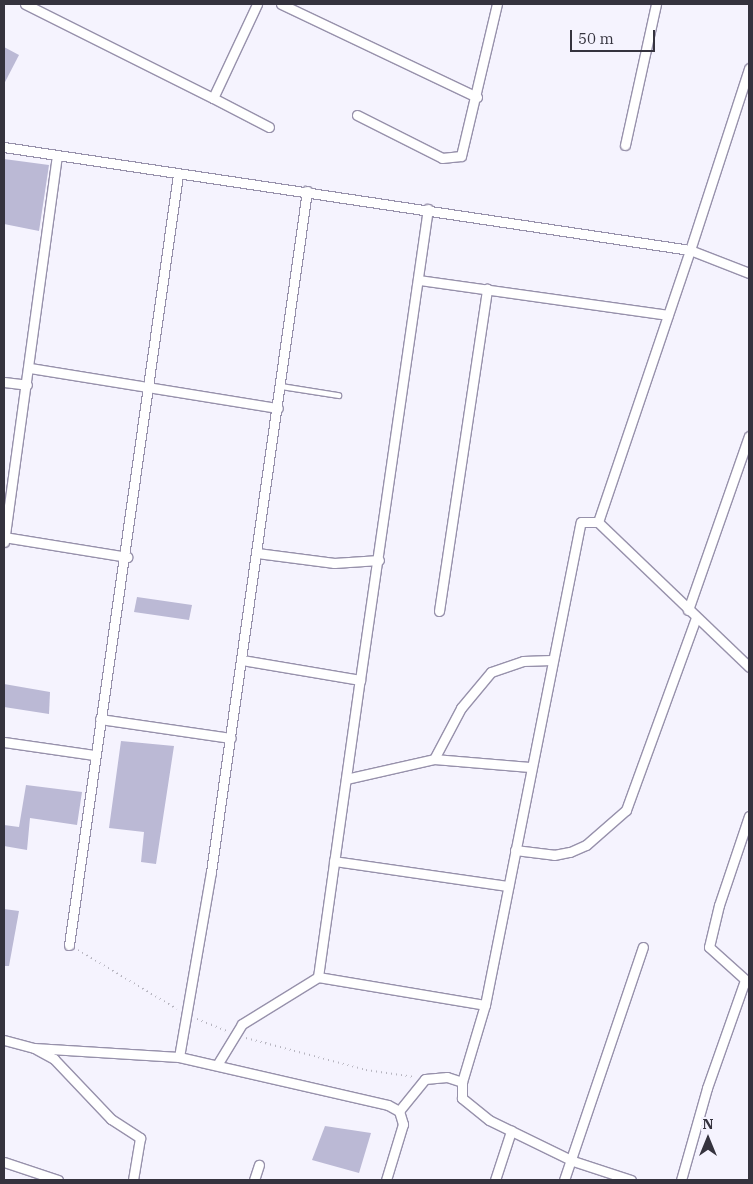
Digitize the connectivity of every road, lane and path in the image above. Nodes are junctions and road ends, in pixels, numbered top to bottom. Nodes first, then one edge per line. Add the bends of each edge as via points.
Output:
1 (26, 4) edge
2 (257, 4) edge
3 (281, 4) edge
4 (497, 4) edge
5 (656, 4) edge
6 (749, 68) edge
7 (477, 96) junction
8 (213, 98) junction
9 (357, 115) dead end
10 (268, 127) dead end
11 (625, 146) dead end
12 (4, 147) edge
13 (57, 156) junction
14 (178, 174) junction
15 (307, 191) junction
16 (428, 209) junction
17 (690, 250) junction
18 (749, 273) edge
19 (419, 280) junction
20 (487, 290) junction
21 (668, 315) junction
22 (30, 368) junction
23 (4, 382) edge
24 (27, 385) junction
25 (281, 386) junction
26 (149, 388) junction
27 (338, 394) dead end
28 (278, 408) junction
29 (749, 436) edge
30 (598, 522) junction
31 (4, 537) edge
32 (4, 542) edge
33 (257, 552) junction
34 (127, 557) junction
35 (379, 560) junction
36 (688, 610) junction
37 (439, 611) dead end
38 (696, 618) junction
39 (242, 660) junction
40 (552, 660) junction
41 (749, 667) edge
42 (360, 680) junction
43 (100, 719) junction
44 (231, 738) junction
45 (4, 742) edge
46 (94, 756) junction
47 (434, 759) junction
48 (530, 767) junction
49 (346, 779) junction
50 (749, 816) edge
51 (515, 850) junction
52 (334, 862) junction
53 (508, 886) junction
54 (69, 945) dead end
55 (643, 947) dead end
56 (318, 977) junction
57 (747, 981) edge
58 (485, 1005) junction
59 (4, 1040) edge
60 (34, 1048) junction
61 (179, 1057) junction
62 (217, 1065) junction
63 (462, 1082) junction
64 (399, 1111) junction
65 (511, 1131) junction
66 (573, 1161) junction
67 (4, 1162) edge
68 (259, 1165) dead end
69 (58, 1180) edge
70 (133, 1180) edge
71 (254, 1180) edge
72 (386, 1180) edge
73 (495, 1180) edge
74 (564, 1180) edge
75 (631, 1180) edge
76 (682, 1180) edge

1 - 8 street
2 - 8 street
3 - 7 street
4 - 7 street
5 - 11 street
6 - 17 street
7 - 9 street via 464,151 456,160 442,158
8 - 10 street
12 - 13 street
13 - 14 street
13 - 22 street
14 - 15 street
14 - 26 street
15 - 16 street
15 - 25 street
16 - 17 street
16 - 19 street
17 - 18 street
17 - 21 street
19 - 20 street
19 - 35 street
20 - 21 street
20 - 37 street
21 - 30 street
22 - 24 street
22 - 26 street
23 - 24 street
24 - 31 street
25 - 27 lane
25 - 28 street
26 - 28 street
26 - 34 street
28 - 33 street
29 - 36 street
30 - 36 street
30 - 40 street via 587,519 578,528
31 - 32 street
31 - 34 street
33 - 35 street via 334,564
33 - 39 street
34 - 43 street
35 - 42 street
36 - 38 street
38 - 41 street
38 - 51 street via 626,810 586,845 570,852 554,855
39 - 42 street
39 - 44 street
40 - 47 street via 514,662 491,672 461,708
40 - 48 street
42 - 49 street
43 - 44 street
43 - 46 street
44 - 61 street
45 - 46 street
46 - 54 street
47 - 48 street
47 - 49 street
48 - 51 street
49 - 52 street
50 - 57 street via 709,937 715,955
51 - 53 street
52 - 53 street
52 - 56 street
53 - 58 street
55 - 66 street via 592,1088
56 - 58 street
56 - 62 street via 242,1024
57 - 76 street via 707,1088
58 - 63 street
59 - 60 street
60 - 61 street
60 - 70 street via 54,1059 112,1119 140,1138
61 - 62 street
62 - 64 street via 388,1105
63 - 64 street via 436,1076 425,1079
63 - 65 street via 466,1104
64 - 72 street via 403,1124
65 - 66 street
65 - 73 street
66 - 74 street
66 - 75 street
67 - 69 street
68 - 71 street

